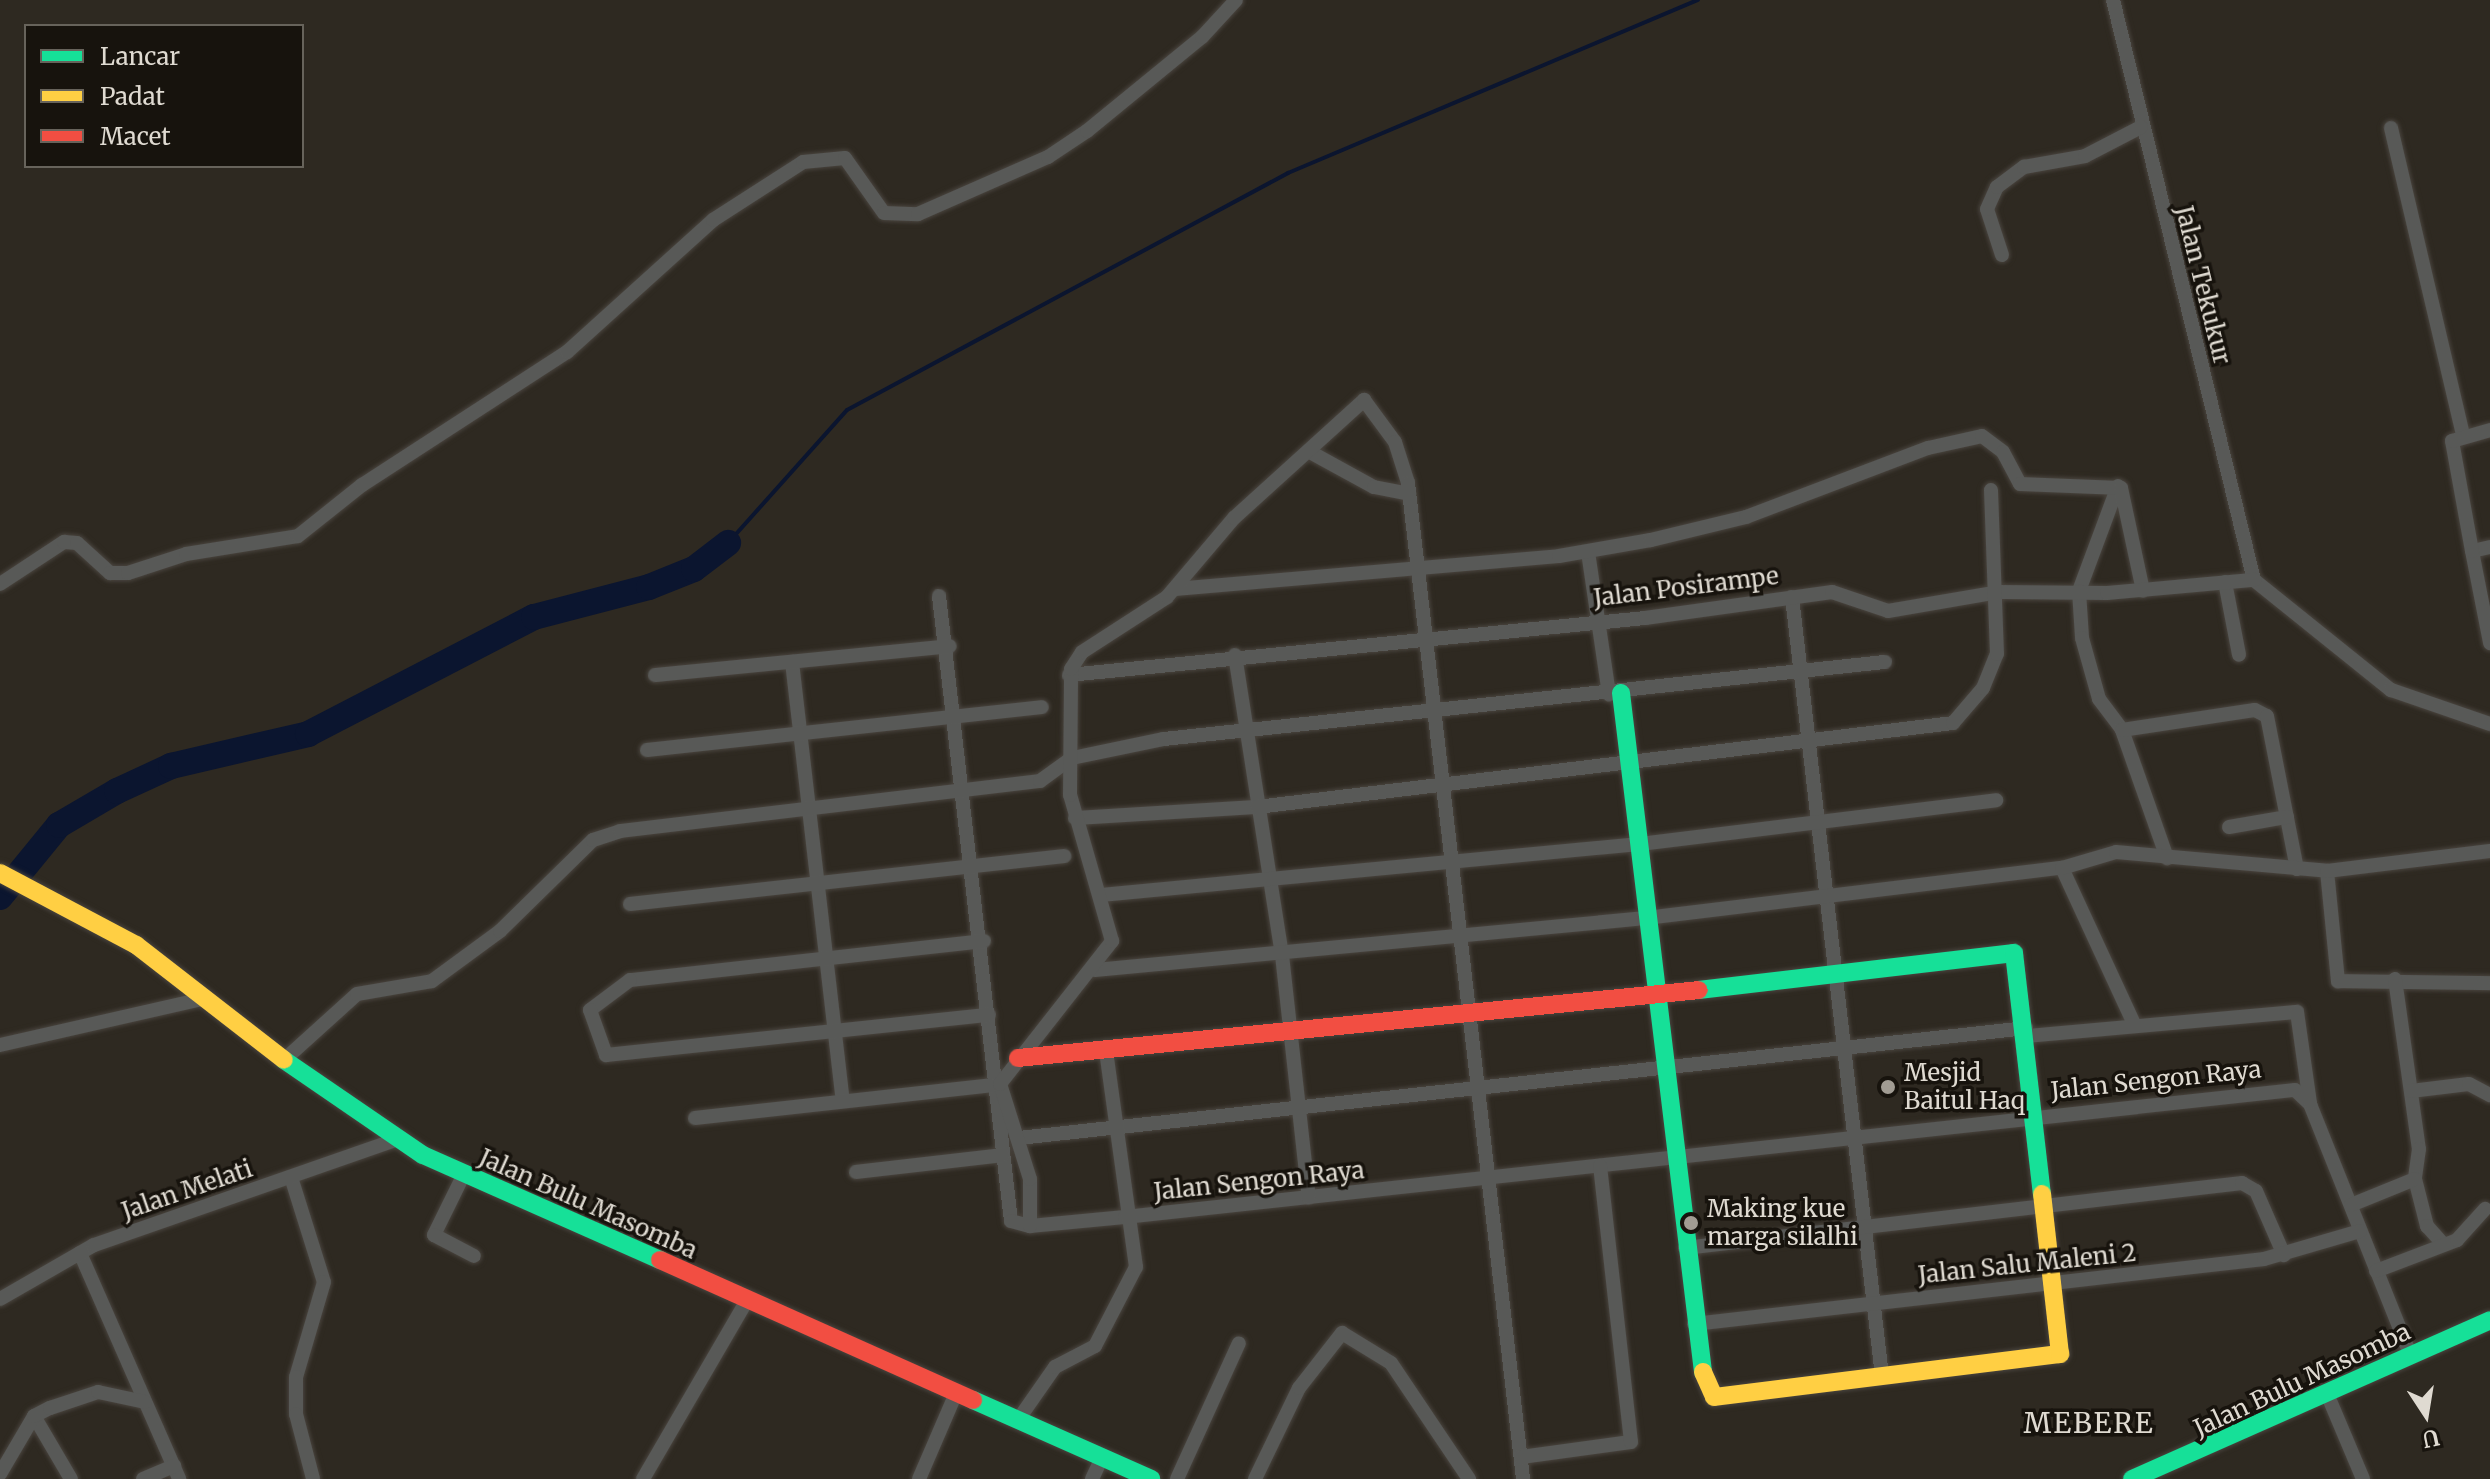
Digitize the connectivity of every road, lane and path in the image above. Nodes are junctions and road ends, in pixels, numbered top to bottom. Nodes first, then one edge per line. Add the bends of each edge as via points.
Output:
1 (1236, 0) edge
2 (2113, 0) edge
3 (2141, 127) junction
4 (2391, 128) dead end
5 (2002, 255) dead end
6 (2490, 430) edge
7 (2463, 436) junction
8 (1310, 452) junction
9 (2118, 486) junction
10 (1991, 490) dead end
11 (1409, 494) junction
12 (2490, 547) edge
13 (2472, 551) junction
14 (1588, 552) junction
15 (1418, 565) junction
16 (2254, 580) junction
17 (2225, 582) junction
18 (0, 584) edge
19 (1175, 589) junction
20 (2079, 591) junction
21 (2143, 591) junction
22 (1999, 592) junction
23 (939, 596) dead end
24 (1792, 597) junction
25 (1600, 622) junction
26 (1424, 635) junction
27 (2490, 643) edge
28 (950, 646) junction
29 (1235, 655) junction
30 (2239, 655) dead end
31 (792, 662) junction
32 (1885, 662) dead end
33 (1802, 673) junction
34 (655, 675) dead end
35 (1069, 675) junction
36 (1615, 694) junction
37 (1042, 707) dead end
38 (1436, 710) junction
39 (957, 720) junction
40 (2490, 724) edge
41 (1245, 730) junction
42 (2122, 730) junction
43 (802, 734) junction
44 (1811, 745) junction
45 (647, 750) dead end
46 (1072, 758) junction
47 (1629, 766) junction
48 (1443, 785) junction
49 (965, 791) junction
50 (1996, 800) dead end
51 (1257, 807) junction
52 (812, 808) junction
53 (2287, 817) junction
54 (1075, 818) junction
55 (1818, 823) junction
56 (2229, 827) dead end
57 (1640, 844) junction
58 (2490, 851) edge
59 (1064, 856) dead end
60 (2167, 858) junction
61 (1452, 863) junction
62 (976, 866) junction
63 (2062, 868) junction
64 (2297, 869) junction
65 (2327, 871) junction
66 (0, 873) edge
67 (1267, 878) junction
68 (820, 884) junction
69 (1101, 895) junction
70 (1828, 897) junction
71 (630, 904) dead end
72 (1646, 918) junction
73 (1461, 939) junction
74 (984, 941) junction
75 (1282, 955) junction
76 (830, 956) junction
77 (1095, 970) junction
78 (1839, 976) junction
79 (2395, 979) junction
80 (2490, 983) edge
81 (1654, 995) junction
82 (207, 998) junction
83 (989, 1015) junction
84 (1470, 1015) junction
85 (2134, 1024) junction
86 (835, 1030) junction
87 (1291, 1031) junction
88 (2026, 1032) junction
89 (0, 1045) edge
90 (1845, 1051) junction
91 (1106, 1052) junction
92 (1018, 1058) junction
93 (284, 1060) junction
94 (1666, 1069) junction
95 (993, 1085) junction
96 (1478, 1089) junction
97 (2411, 1091) junction
98 (2490, 1095) edge
99 (843, 1101) junction
100 (2310, 1104) junction
101 (1298, 1106) junction
102 (2037, 1115) junction
103 (695, 1118) dead end
104 (1113, 1126) junction
105 (1854, 1136) junction
106 (1019, 1138) junction
107 (396, 1140) junction
108 (1003, 1155) junction
109 (1678, 1159) junction
110 (1600, 1166) junction
111 (856, 1172) dead end
112 (464, 1174) junction
113 (1491, 1175) junction
114 (291, 1177) junction
115 (2415, 1179) junction
116 (1309, 1198) junction
117 (2046, 1205) junction
118 (2351, 1205) junction
119 (2485, 1209) dead end
120 (1125, 1217) junction
121 (1866, 1224) junction
122 (1030, 1226) junction
123 (2360, 1231) junction
124 (2444, 1245) junction
125 (1685, 1248) junction
126 (80, 1253) junction
127 (2284, 1255) junction
128 (474, 1256) dead end
129 (2376, 1271) junction
130 (2056, 1285) junction
131 (0, 1299) edge
132 (1873, 1301) junction
133 (746, 1302) junction
134 (2490, 1320) edge
135 (1694, 1324) junction
136 (1239, 1343) dead end
137 (2411, 1356) junction
138 (1882, 1376) junction
139 (956, 1393) junction
140 (2328, 1396) junction
141 (145, 1402) junction
142 (34, 1416) junction
143 (1018, 1420) junction
144 (1521, 1457) junction
145 (1102, 1458) junction
146 (176, 1472) edge
147 (0, 1474) edge
148 (71, 1479) edge
149 (143, 1479) edge
150 (313, 1479) edge
151 (643, 1479) edge
152 (919, 1479) edge
153 (1092, 1479) edge
154 (1151, 1479) edge
155 (1177, 1479) edge
156 (1255, 1479) edge
157 (1469, 1479) edge
158 (1523, 1479) edge
159 (2132, 1479) edge
160 (2363, 1479) edge

1 - 18 street via 1202,37 1087,131 1048,157 918,214 884,213 845,158 803,162 713,220 567,352 362,485 298,536 186,554 128,573 110,573 77,543 64,542
2 - 3 street, Jalan Tekukur
3 - 5 street via 2085,156 2024,167 1997,187 1987,209
3 - 16 street, Jalan Tekukur
4 - 7 street
6 - 7 street
7 - 13 street via 2452,443
8 - 11 street via 1374,487
8 - 11 street via 1364,400 1395,442
8 - 19 street via 1234,518
9 - 14 street via 2020,484 2003,452 1971,436 1723,524
9 - 20 street
9 - 21 street
10 - 22 street
11 - 15 street
12 - 13 street
13 - 27 street
14 - 15 street
14 - 25 street
15 - 19 street
15 - 26 street
16 - 17 street, Jalan Posirampe
16 - 40 street via 2391,690
17 - 21 street, Jalan Posirampe
17 - 30 street
19 - 35 street via 1082,652
20 - 21 street, Jalan Posirampe
20 - 22 street, Jalan Posirampe
20 - 42 street via 2099,699
22 - 24 street, Jalan Posirampe via 1888,611 1861,606 1843,591
22 - 44 street via 1997,654 1983,688 1953,723
23 - 28 street
24 - 25 street, Jalan Posirampe
24 - 33 street
25 - 26 street, Jalan Posirampe
25 - 36 street
26 - 29 street, Jalan Posirampe
26 - 38 street
28 - 31 street
28 - 39 street
29 - 35 street, Jalan Posirampe
29 - 41 street
31 - 34 street
31 - 43 street
32 - 33 street
33 - 36 street
33 - 44 street
35 - 46 street
36 - 38 street
36 - 47 street
37 - 39 street
38 - 41 street
38 - 48 street
39 - 43 street
39 - 49 street
41 - 46 street
41 - 51 street
42 - 53 street via 2262,713 2275,734
42 - 60 street
43 - 45 street
43 - 52 street
44 - 47 street
44 - 55 street
46 - 49 street via 1040,781
46 - 54 street
47 - 48 street
47 - 57 street
48 - 51 street
48 - 61 street
49 - 52 street
49 - 62 street
50 - 55 street
51 - 54 street
51 - 67 street
52 - 68 street
52 - 93 street via 593,840 500,931 432,981 357,994
53 - 56 street
53 - 64 street
54 - 69 street
55 - 57 street
55 - 70 street
57 - 61 street
57 - 72 street
58 - 65 street
59 - 62 street
60 - 63 street via 2116,852
60 - 64 street
61 - 67 street
61 - 73 street
62 - 68 street
62 - 74 street
63 - 70 street
63 - 85 street
64 - 65 street
65 - 79 street via 2338,981
66 - 82 street, Jalan Bulu Masomba via 136,945
67 - 69 street
67 - 75 street
68 - 71 street
68 - 76 street
69 - 77 street via 1112,941
70 - 72 street
70 - 78 street
72 - 73 street
72 - 81 street
73 - 75 street
73 - 84 street
74 - 76 street
74 - 83 street
75 - 77 street
75 - 87 street
76 - 86 street
76 - 86 street via 630,980 590,1010 606,1055
77 - 92 street
78 - 81 street
78 - 88 street via 2014,953
78 - 90 street
79 - 80 street
79 - 97 street
81 - 84 street
81 - 94 street
82 - 89 street
82 - 93 street, Jalan Bulu Masomba
83 - 86 street
83 - 95 street
84 - 87 street
84 - 96 street
85 - 88 street
85 - 100 street via 2298,1012
86 - 99 street
87 - 91 street
87 - 101 street
88 - 90 street
88 - 102 street
90 - 94 street
90 - 105 street
91 - 92 street
91 - 104 street
92 - 106 street via 1000,1091
93 - 107 street, Jalan Bulu Masomba
94 - 96 street
94 - 109 street
95 - 99 street
95 - 108 street
96 - 101 street
96 - 113 street
97 - 98 street via 2469,1084
97 - 115 street
99 - 103 street
100 - 102 street, Jalan Sengon Raya via 2298,1091 2272,1089
100 - 118 street
101 - 104 street
101 - 116 street
102 - 105 street, Jalan Sengon Raya
102 - 117 street
104 - 106 street
104 - 120 street
105 - 109 street, Jalan Sengon Raya
105 - 121 street
106 - 122 street
107 - 112 street, Jalan Bulu Masomba
107 - 114 street, Jalan Melati
108 - 111 street
108 - 122 street via 1007,1214
109 - 110 street, Jalan Sengon Raya
109 - 125 street
110 - 113 street, Jalan Sengon Raya
110 - 144 street via 1631,1442
112 - 128 street via 434,1235
112 - 133 street, Jalan Bulu Masomba
113 - 116 street, Jalan Sengon Raya
113 - 144 street
114 - 126 street, Jalan Melati
114 - 150 street via 324,1282 296,1377 296,1414
115 - 118 street
115 - 124 street via 2427,1226
116 - 120 street, Jalan Sengon Raya
117 - 121 street
117 - 127 street via 2248,1184
117 - 130 street
118 - 123 street
119 - 124 street via 2466,1234
120 - 122 street, Jalan Sengon Raya
120 - 143 street via 1136,1267 1095,1346 1055,1367
121 - 125 street
121 - 132 street
123 - 127 street, Jalan Salu Maleni 2
123 - 129 street
124 - 129 street
125 - 135 street
126 - 131 street, Jalan Melati
126 - 141 street
127 - 130 street, Jalan Salu Maleni 2
129 - 137 street
130 - 132 street, Jalan Salu Maleni 2
130 - 138 street via 2063,1349 2055,1357
132 - 135 street, Jalan Salu Maleni 2
132 - 138 street
133 - 139 street, Jalan Bulu Masomba
133 - 151 street
134 - 137 street, Jalan Bulu Masomba
135 - 138 street via 1710,1396
136 - 155 street
137 - 140 street, Jalan Bulu Masomba
139 - 143 street, Jalan Bulu Masomba
139 - 152 street
140 - 159 street, Jalan Bulu Masomba
140 - 160 street
141 - 142 street via 98,1392
141 - 146 street
142 - 147 street
142 - 148 street
143 - 145 street, Jalan Bulu Masomba
144 - 158 street
145 - 153 street
145 - 154 street, Jalan Bulu Masomba
146 - 149 street
156 - 157 street via 1299,1388 1342,1333 1391,1363

